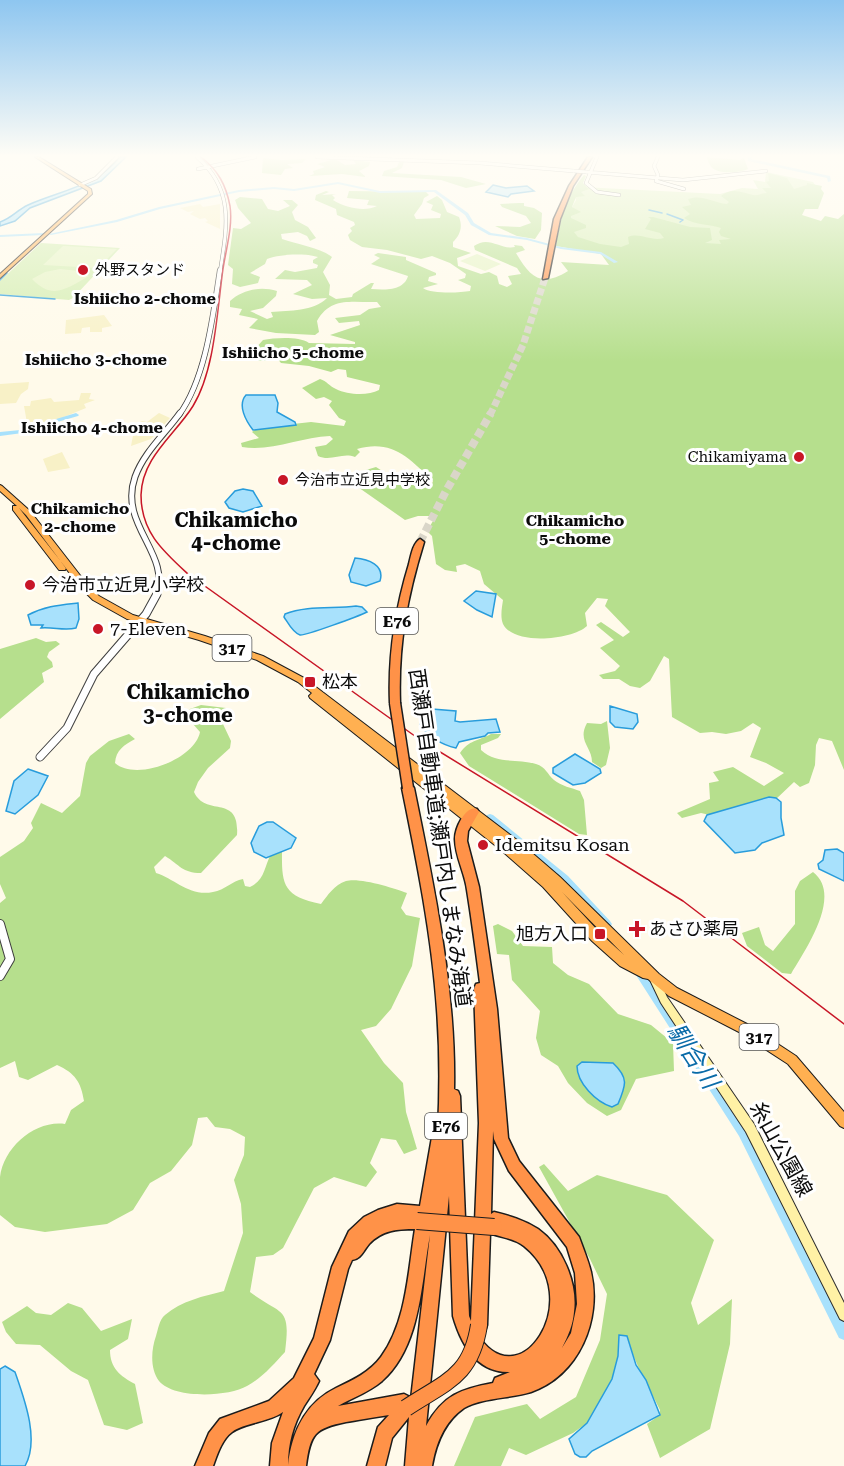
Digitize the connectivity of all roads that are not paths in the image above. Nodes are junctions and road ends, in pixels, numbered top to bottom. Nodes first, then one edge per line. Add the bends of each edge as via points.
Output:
1 (56, 225) edge
2 (225, 225) edge
3 (556, 225) edge
4 (0, 277) edge
5 (545, 278) tunnel mouth
6 (0, 487) edge
7 (0, 493) edge
8 (420, 542) tunnel mouth
9 (139, 621) junction
10 (40, 757) dead end
11 (469, 815) junction
12 (0, 924) edge
13 (0, 976) edge
14 (655, 978) junction
15 (443, 985) junction
16 (445, 1008) junction
17 (844, 1122) edge
18 (418, 1217) junction
19 (494, 1223) junction
20 (844, 1315) edge
21 (466, 1397) junction
22 (405, 1405) junction
23 (301, 1440) junction
24 (204, 1466) edge
25 (279, 1466) edge
26 (297, 1466) edge
27 (376, 1466) edge
28 (414, 1466) edge
29 (423, 1466) edge

1 - 4 highway
2 - 9 street via 195,388 141,462 131,495 133,518 160,573 157,593
3 - 5 highway
6 - 9 highway, 317 via 28,513 87,590
7 - 9 highway, 317 via 91,601 111,614
8 - 15 highway, 西瀬戸自動車道;瀬戸内しまなみ海道 / E76, bridge via 396,626 395,703
9 - 10 street via 94,674 59,741
9 - 11 highway, 317 via 242,657 296,684
11 - 14 highway, 317 via 547,884 624,962
11 - 21 highway via 460,841 473,887 490,1009 499,1127 505,1152 565,1229 579,1258 585,1304 579,1335 563,1361 541,1379
11 - 22 highway, bridge via 457,826 455,837 472,902 481,979 485,1097 479,1325 476,1348 464,1370 446,1385
12 - 13 street via 10,959
14 - 17 highway, 317 via 792,1060
14 - 20 main road, 糸山公園線 via 664,1000 750,1128
15 - 16 highway, 西瀬戸自動車道;瀬戸内しまなみ海道 / E76
15 - 19 highway via 457,1156 461,1316 479,1352 502,1364 516,1364 538,1352 553,1333 557,1289 548,1262 536,1246
16 - 23 highway via 438,1148 400,1341 385,1365 365,1382 321,1405 308,1421
16 - 28 highway, 西瀬戸自動車道;瀬戸内しまなみ海道 / E76 via 444,1162
18 - 19 highway, bridge
18 - 24 highway via 387,1214 361,1229 344,1257 322,1340 300,1384 274,1408 226,1425 214,1438
18 - 25 highway via 379,1226 358,1245 346,1273 323,1356 286,1424
19 - 21 highway via 526,1228 546,1246 564,1284 565,1313 558,1340 542,1361 509,1382
21 - 29 highway via 444,1412 435,1424
22 - 23 highway via 321,1418
22 - 27 highway via 384,1433
23 - 26 highway

